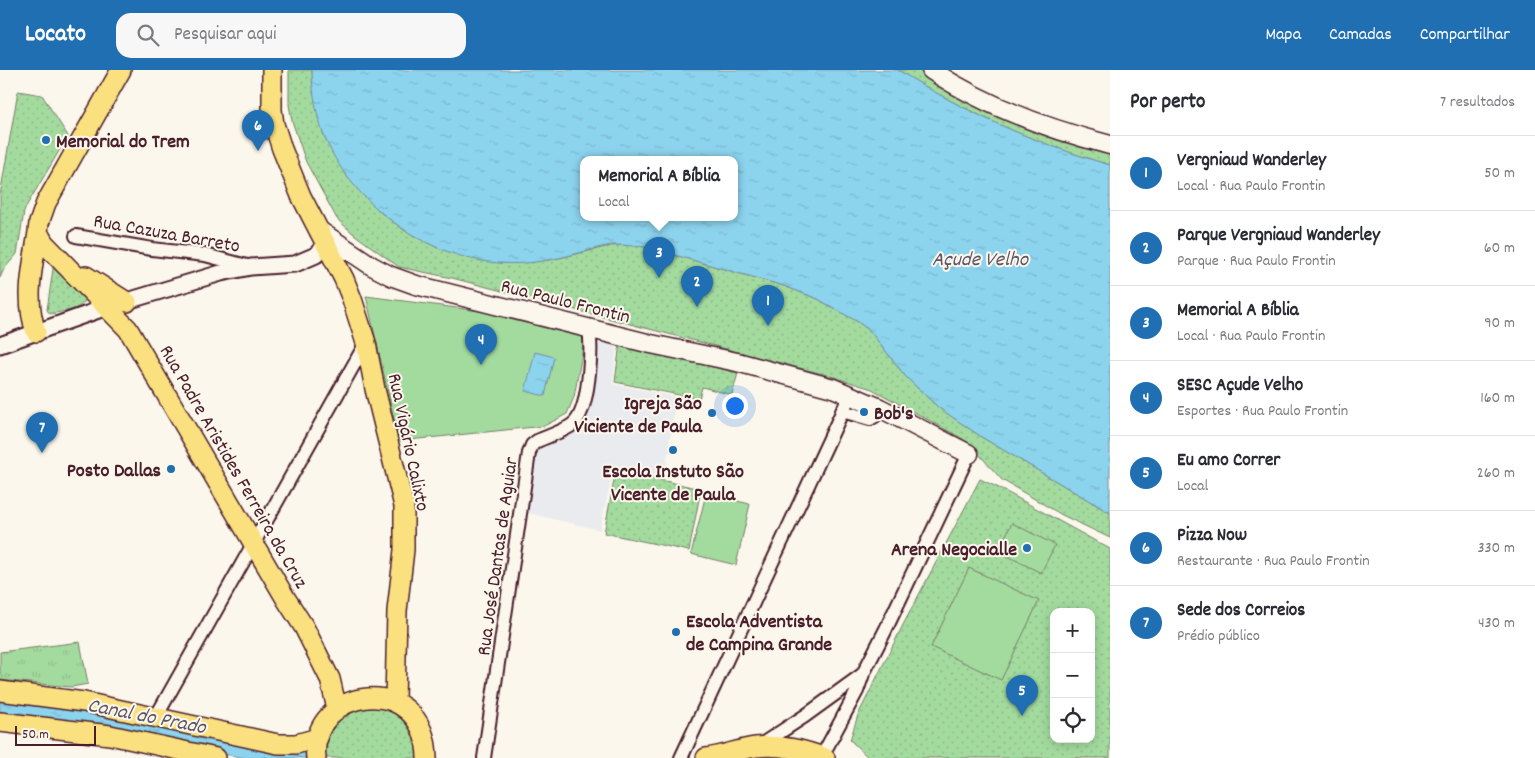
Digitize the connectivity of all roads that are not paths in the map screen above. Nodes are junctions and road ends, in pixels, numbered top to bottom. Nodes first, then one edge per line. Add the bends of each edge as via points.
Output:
1 (121, 70) edge
2 (272, 70) edge
3 (931, 70) edge
4 (1110, 145) edge
5 (38, 232) junction
6 (76, 236) dead end
7 (323, 238) junction
8 (65, 265) junction
9 (251, 267) junction
10 (127, 302) junction
11 (107, 307) junction
12 (590, 328) junction
13 (36, 332) junction
14 (366, 343) junction
15 (0, 344) edge
16 (846, 403) junction
17 (969, 454) joint
18 (254, 543) junction
19 (863, 674) junction
20 (0, 691) edge
21 (395, 702) junction
22 (337, 709) junction
23 (156, 717) junction
24 (0, 722) edge
25 (318, 738) junction
26 (757, 747) junction
27 (427, 751) edge
28 (183, 755) edge
29 (216, 758) edge
30 (316, 758) edge
31 (441, 758) edge
32 (484, 758) edge
33 (681, 758) edge
34 (706, 758) edge
35 (823, 758) edge

1 - 5 main road via 46,203
2 - 7 main road, Rua Paulo Frontin via 274,124 289,170
3 - 4 main road via 975,95 1032,120
5 - 8 main road
5 - 13 main road via 29,306
6 - 9 street, Rua Cazuza Barreto via 205,255
7 - 9 street, Rua Cazuza Barreto via 316,256 295,264
7 - 12 main road, Rua Paulo Frontin via 391,276 416,285
7 - 14 main road, Rua Vigário Calixto via 352,299
8 - 10 main road
8 - 11 main road, Rua Padre Aristides Ferreira da Cruz
9 - 10 street, Rua Cazuza Barreto
10 - 11 street, Rua Cazuza Barreto
11 - 13 street, Rua Cazuza Barreto
11 - 18 main road, Rua Padre Aristides Ferreira da Cruz via 128,329
12 - 16 main road, Rua Paulo Frontin via 833,388
12 - 32 street, Rua José Dantas de Aguiar via 581,413 572,425 537,441 529,453
13 - 15 street, Rua Cazuza Barreto
14 - 18 street
14 - 21 main road, Rua Vigário Calixto via 404,506
16 - 17 main road, Rua Paulo Frontin via 880,408
16 - 33 street
17 - 19 street
18 - 22 main road, Rua Padre Aristides Ferreira da Cruz via 315,647 330,679
18 - 23 street
19 - 26 street
19 - 35 street
20 - 23 main road via 84,702
21 - 22 main road via 383,698 359,698
21 - 27 main road via 410,712 421,726
22 - 25 main road via 325,722
23 - 25 main road via 278,744 296,744
24 - 28 main road via 110,735
25 - 30 main road
26 - 34 main road
26 - 35 main road via 786,748
27 - 31 main road
28 - 29 main road

